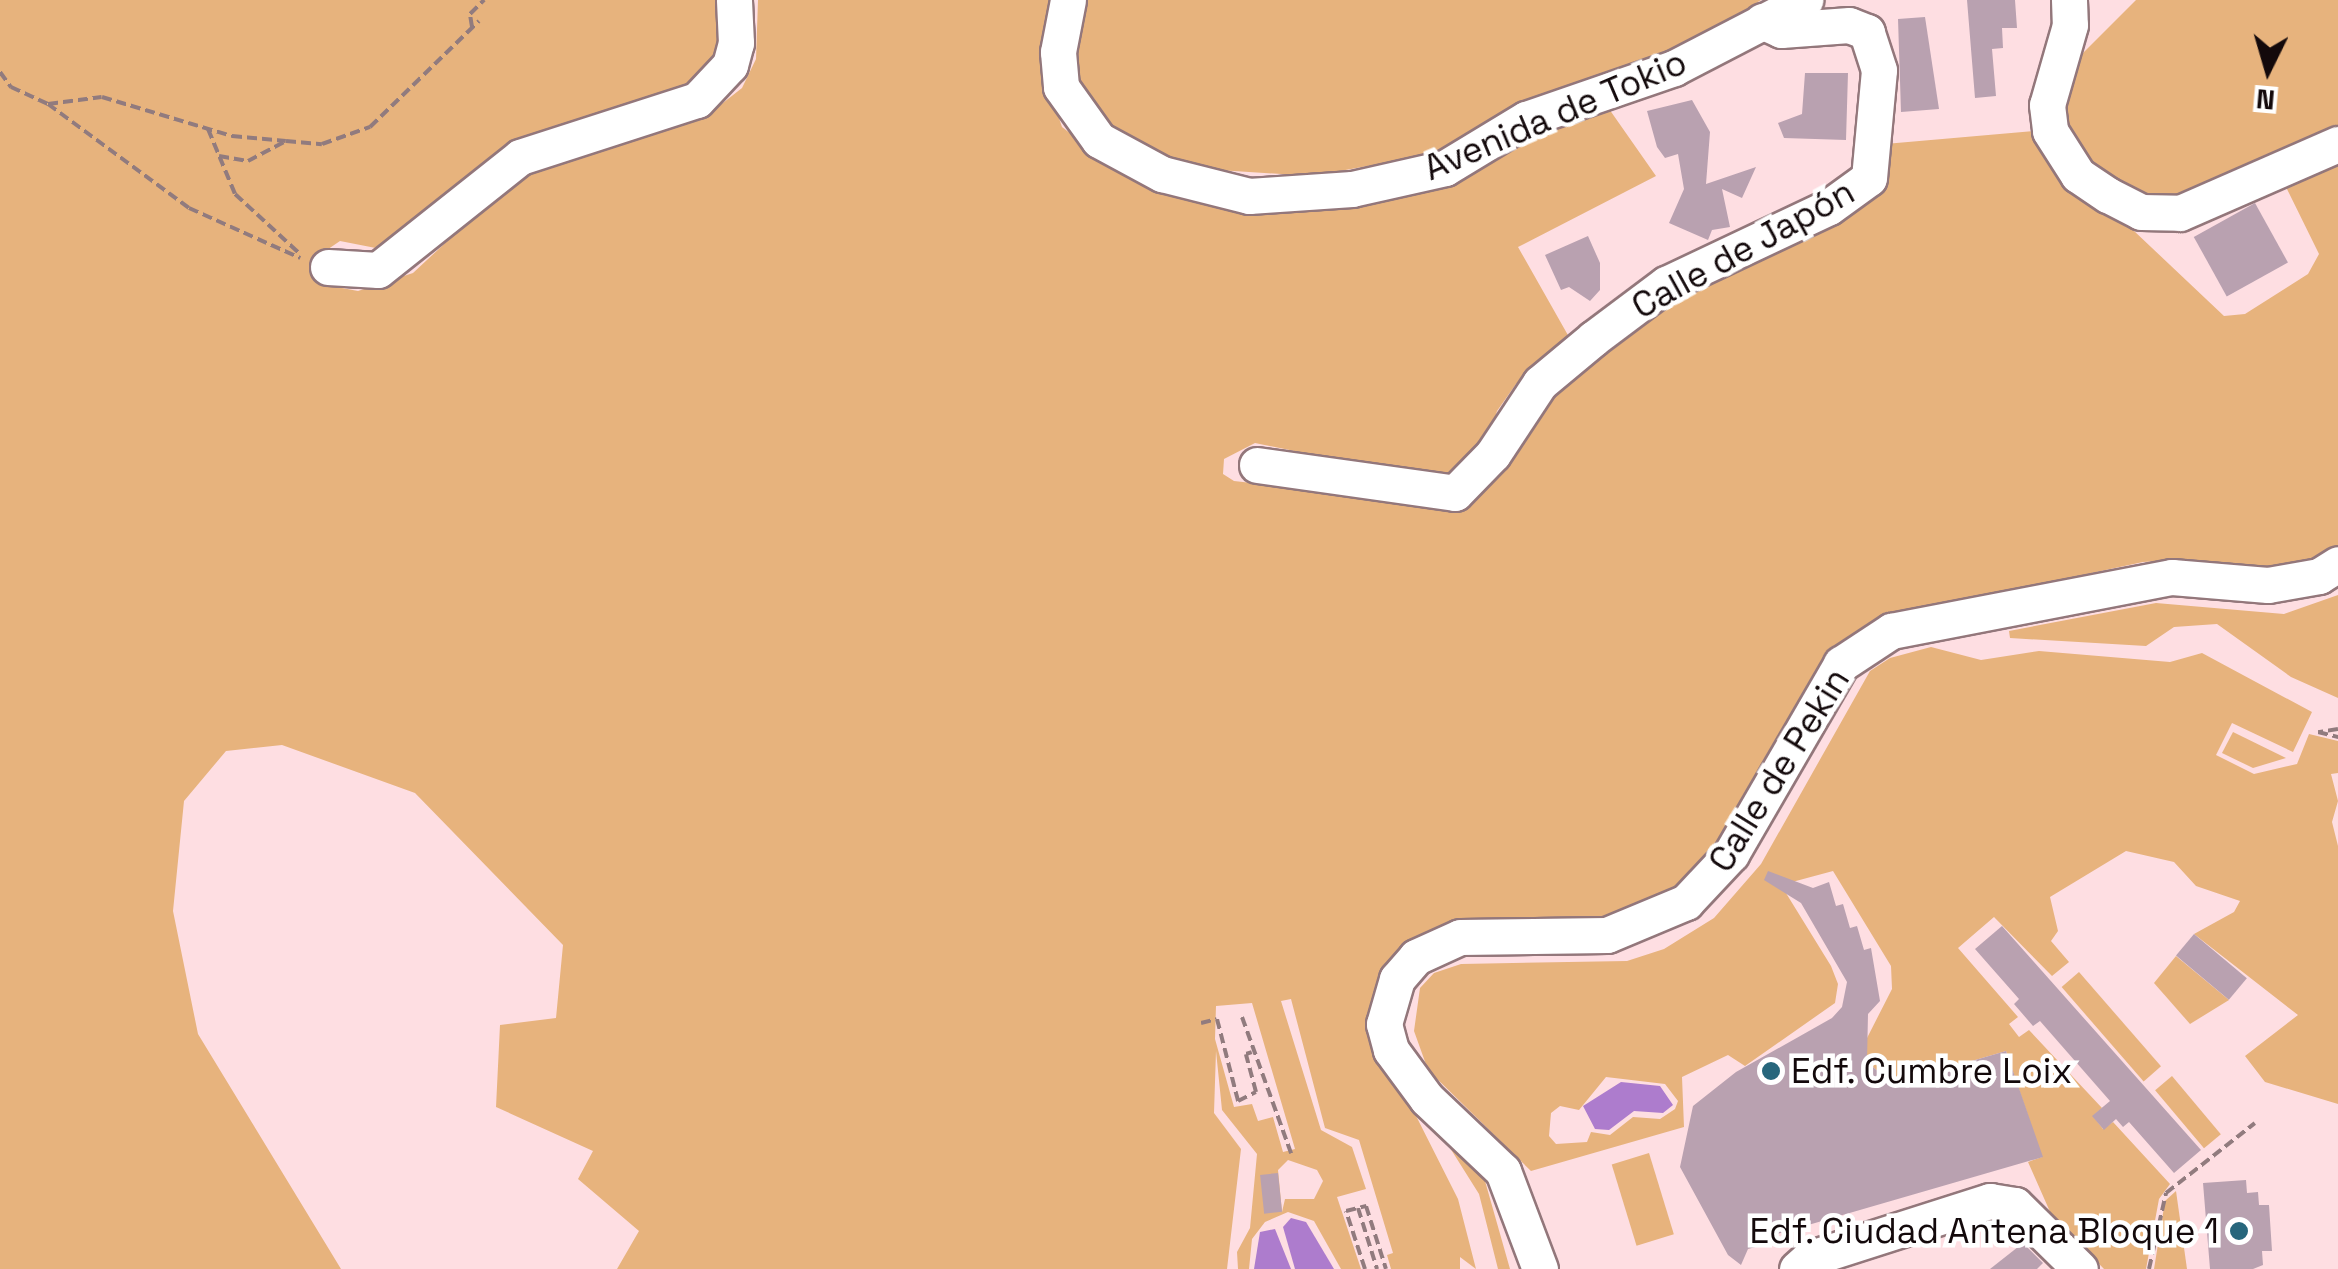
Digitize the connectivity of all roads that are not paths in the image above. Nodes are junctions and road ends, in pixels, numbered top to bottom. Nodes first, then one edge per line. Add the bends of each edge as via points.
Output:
1 (734, 0) edge
2 (1068, 0) edge
3 (1805, 0) edge
4 (2070, 0) edge
5 (1762, 20) junction
6 (2338, 144) edge
7 (328, 267) dead end
8 (1258, 466) dead end
9 (2338, 564) edge
10 (1540, 1269) edge
11 (1797, 1269) edge
12 (2080, 1269) edge

1 - 7 street via 730,64 697,100 520,157 378,270
2 - 5 street, Avenida de Tokio via 1058,52 1061,87 1099,140 1162,174 1249,196 1352,190 1446,168 1526,119 1674,68
3 - 5 street, Avenida de Tokio
4 - 6 street via 2070,25 2047,105 2050,130 2078,174 2108,195 2140,212 2180,213
5 - 8 street, Calle de Japón via 1781,30 1850,25 1867,32 1878,70 1869,178 1828,206 1666,284 1594,338 1540,383 1493,454 1455,494
9 - 10 street, Calle de Pekin via 2319,576 2268,585 2172,577 1891,631 1842,664 1731,854 1686,902 1606,935 1460,937 1416,957 1396,979 1384,1024 1391,1050 1406,1076 1503,1171
11 - 12 street via 1990,1200 2015,1205

